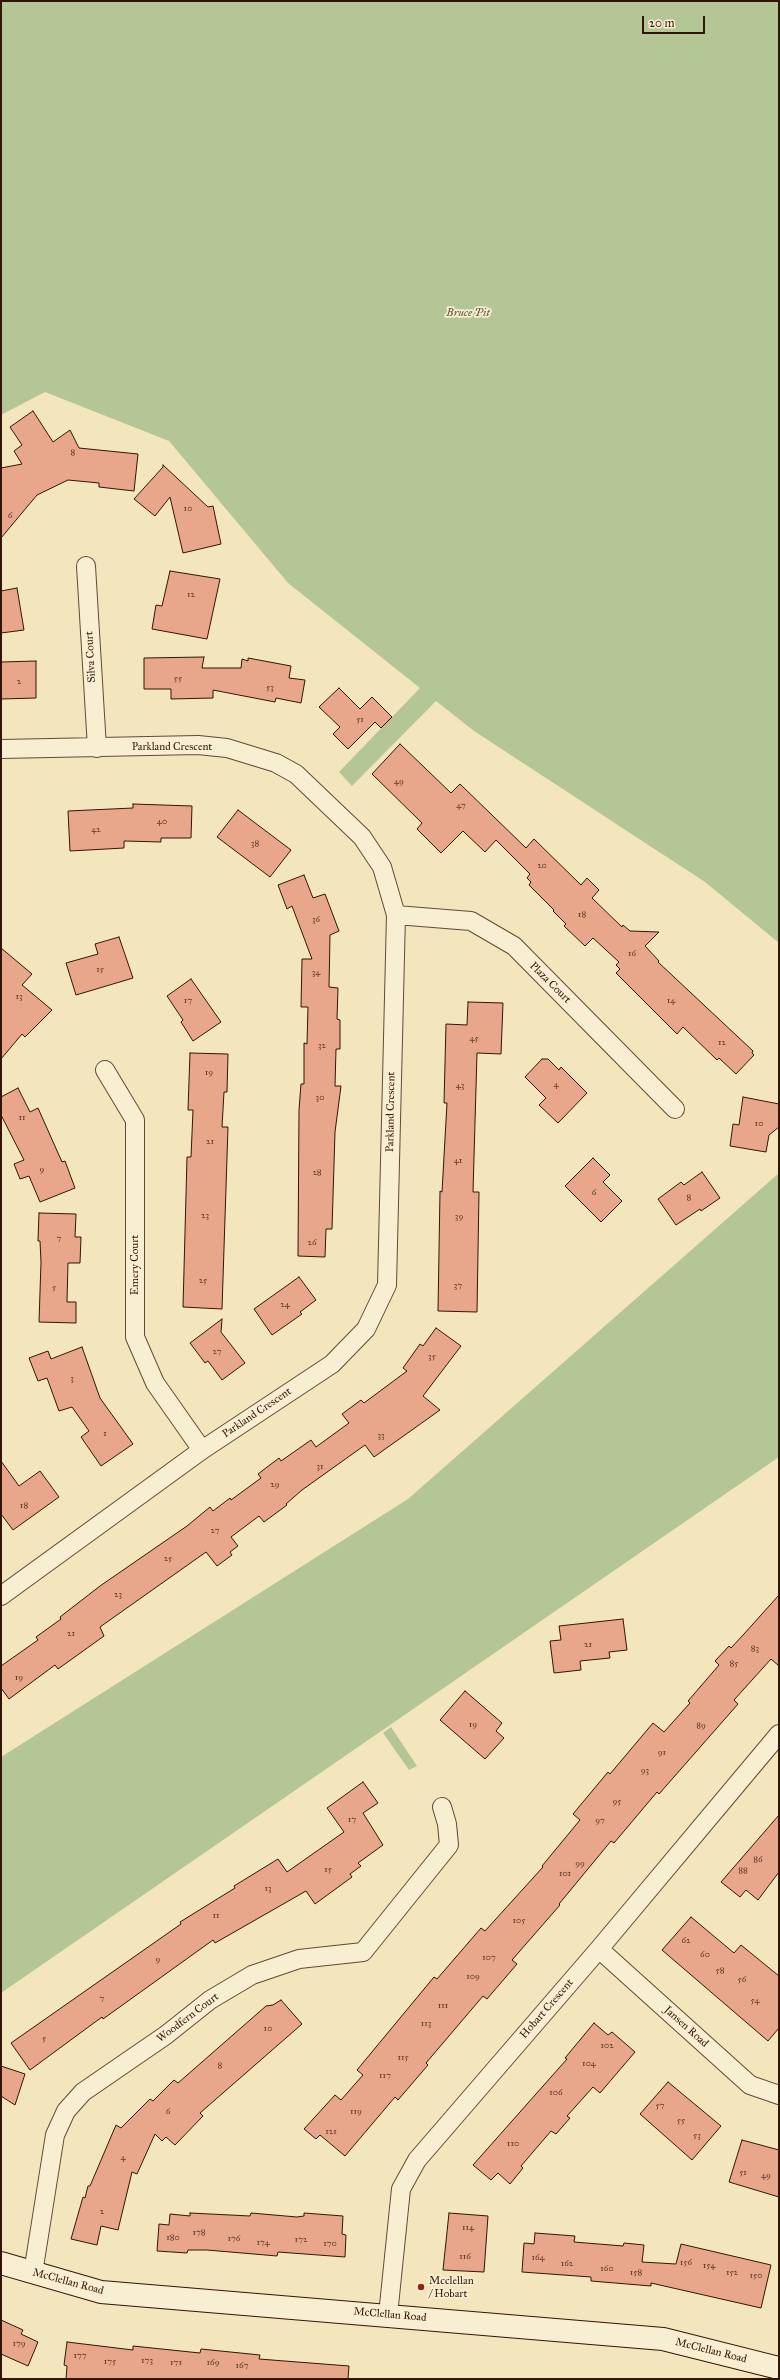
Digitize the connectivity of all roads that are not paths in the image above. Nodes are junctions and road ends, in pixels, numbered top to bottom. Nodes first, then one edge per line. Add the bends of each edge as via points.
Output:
1 (86, 566) dead end
2 (97, 748) junction
3 (1, 750) edge
4 (396, 915) junction
5 (105, 1070) dead end
6 (674, 1109) dead end
7 (202, 1450) junction
8 (1, 1596) edge
9 (779, 1734) edge
10 (442, 1807) dead end
11 (599, 1949) junction
12 (779, 2095) edge
13 (1, 2263) edge
14 (33, 2273) junction
15 (388, 2315) junction
16 (779, 2368) edge

1 - 2 street, Silva Court
2 - 3 street, Parkland Crescent
2 - 4 street, Parkland Crescent via 198,745 227,748 276,763 296,774 362,837 382,867
4 - 6 street, Plaza Court via 472,921 514,946
4 - 7 street, Parkland Crescent via 387,1284 366,1328 332,1364
5 - 7 street, Emery Court via 135,1120 136,1337 155,1383
7 - 8 street, Parkland Crescent
9 - 11 street, Hobart Crescent
10 - 14 street, Woodfern Court via 449,1845 363,1952 299,1959 252,1976 210,2000 166,2036 83,2092 66,2111 55,2135
11 - 12 street, Jansen Road via 750,2086
11 - 15 street, Hobart Crescent via 417,2160 400,2189
13 - 14 street, McClellan Road
14 - 15 street, McClellan Road via 100,2292
15 - 16 street, McClellan Road via 664,2339

